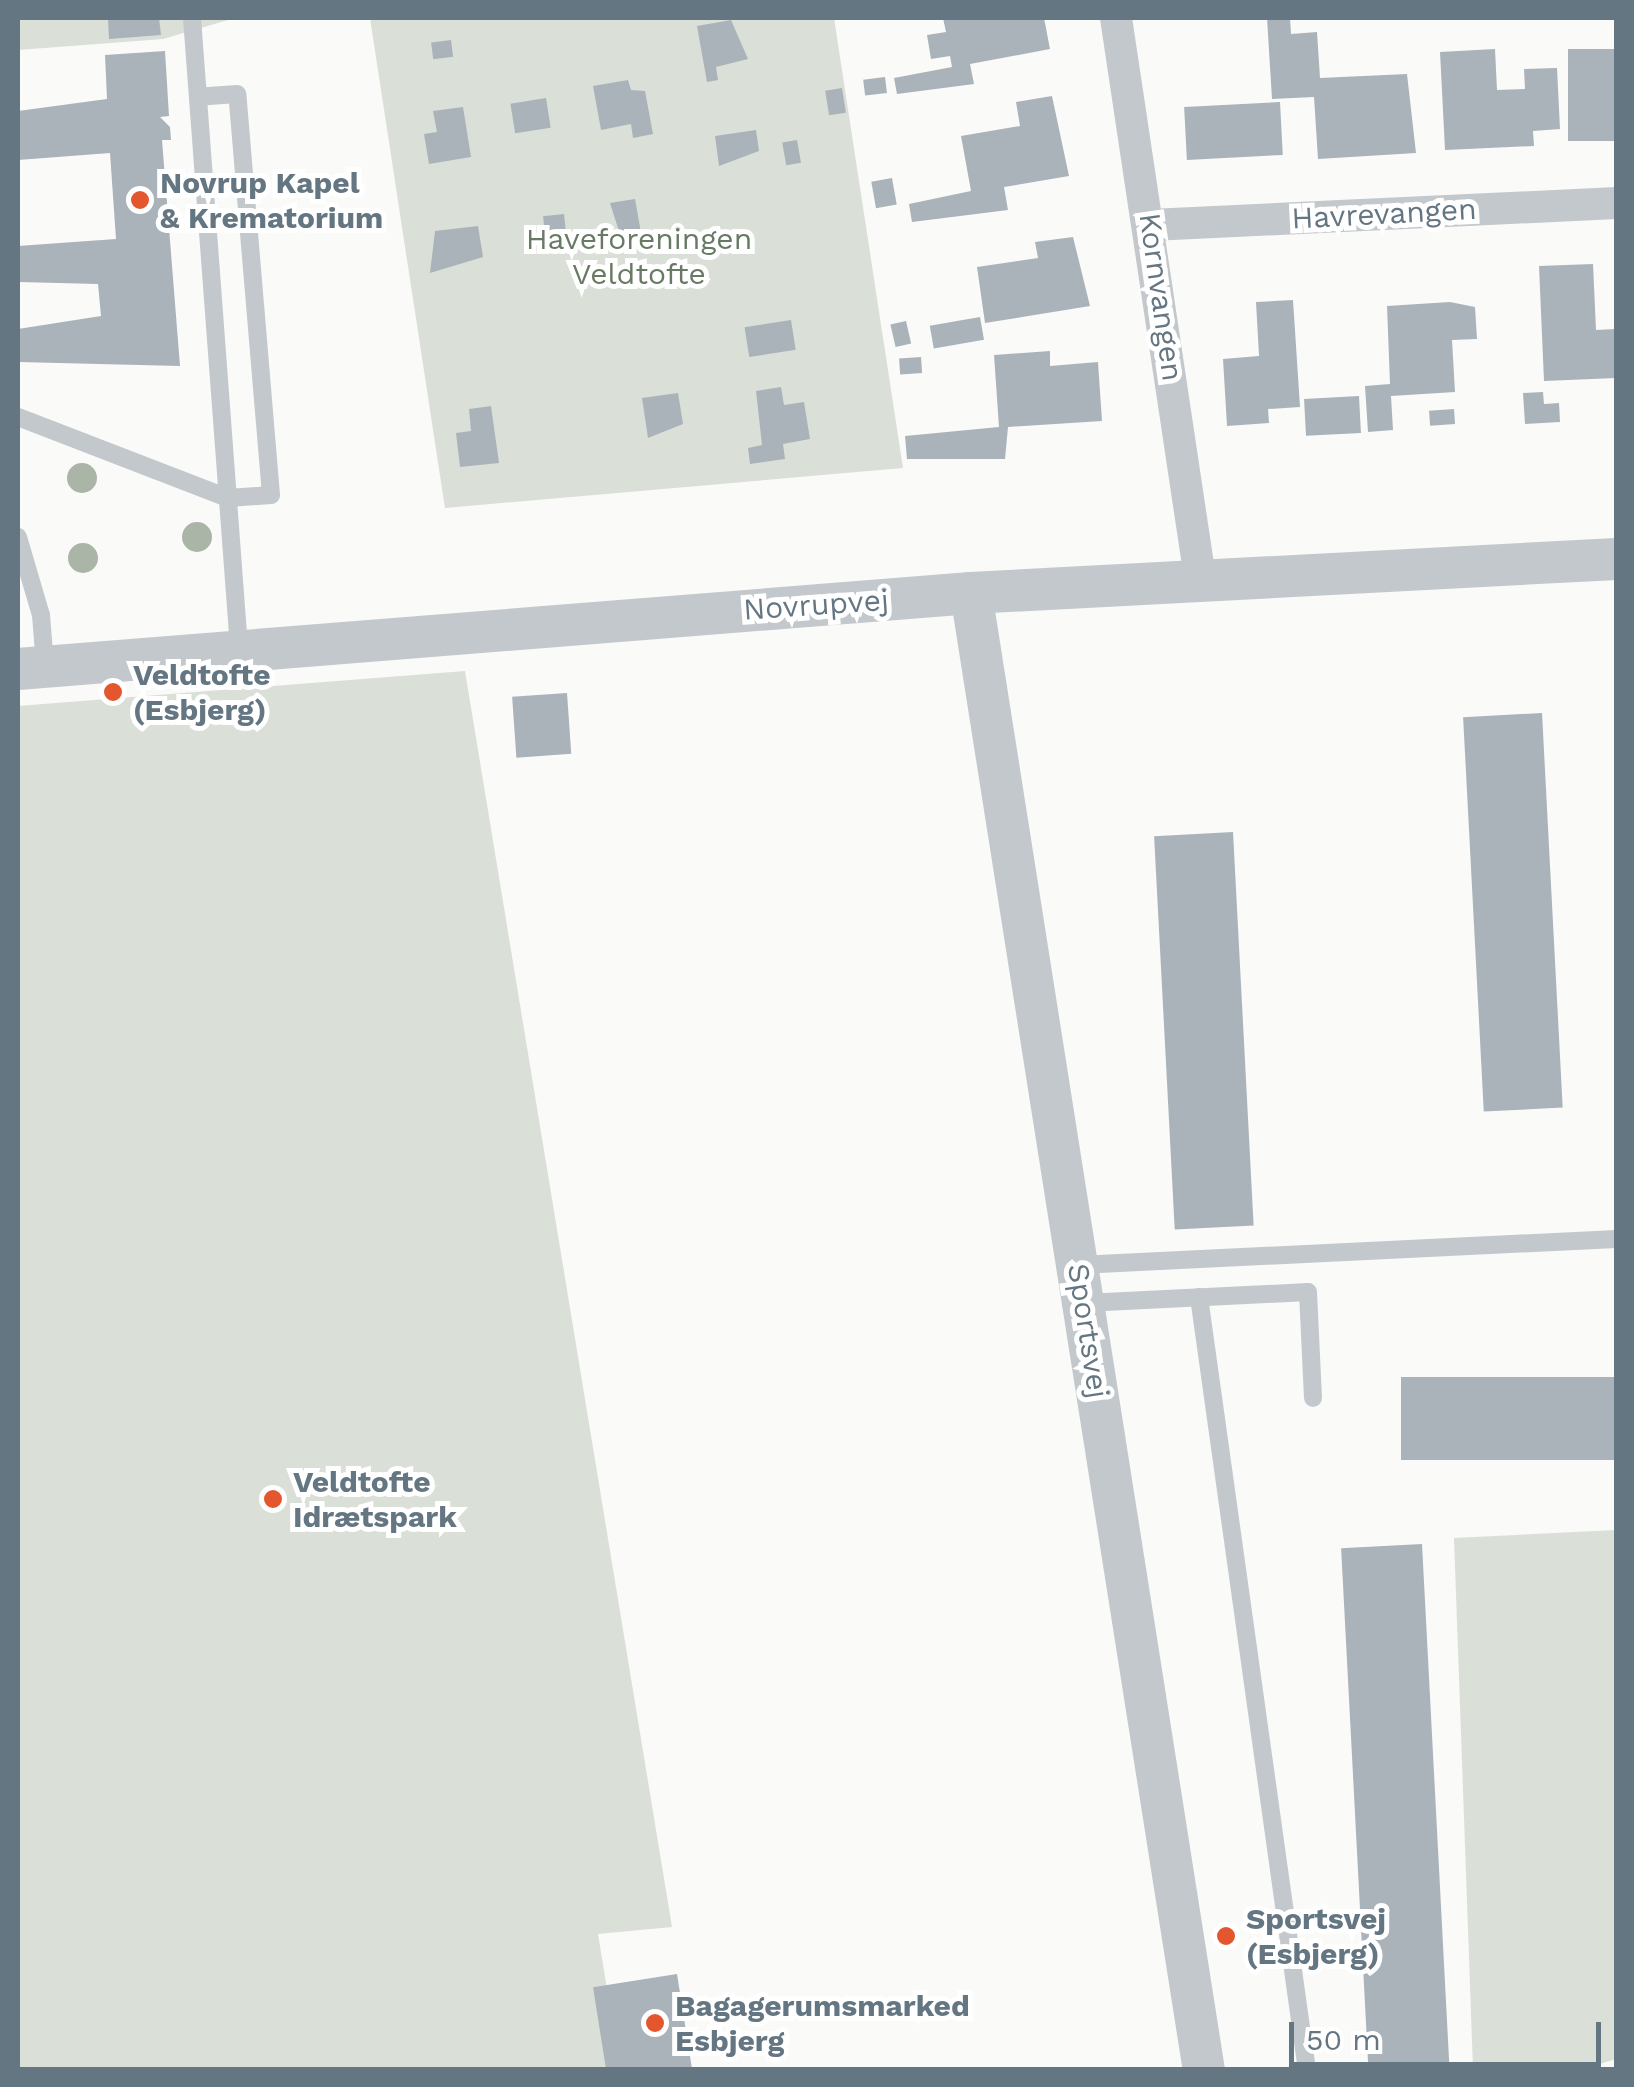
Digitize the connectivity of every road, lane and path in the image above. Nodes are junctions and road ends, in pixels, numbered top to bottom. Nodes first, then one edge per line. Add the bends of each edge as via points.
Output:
1 (192, 18) edge
2 (1116, 18) edge
3 (198, 96) junction
4 (1616, 203) edge
5 (1151, 225) junction
6 (18, 417) edge
7 (228, 498) junction
8 (18, 537) edge
9 (1616, 559) edge
10 (1200, 578) junction
11 (971, 593) junction
12 (239, 648) junction
13 (31, 668) edge
14 (1616, 1239) edge
15 (1080, 1284) junction
16 (1199, 1297) junction
17 (1314, 1398) dead end
18 (1204, 2070) edge
19 (1307, 2070) edge

1 - 3 lane
2 - 5 street, Kornvangen
3 - 7 lane
3 - 7 lane via 237,94 270,496
4 - 5 street, Havrevangen
5 - 10 street, Kornvangen
6 - 7 lane
7 - 12 lane
8 - 13 lane via 42,615
9 - 10 street, Novrupvej
10 - 11 street, Novrupvej
11 - 12 street, Novrupvej
11 - 15 street, Sportsvej
12 - 13 street, Novrupvej
14 - 15 lane
15 - 16 lane
15 - 18 street, Sportsvej
16 - 17 lane via 1308,1292
16 - 19 lane

